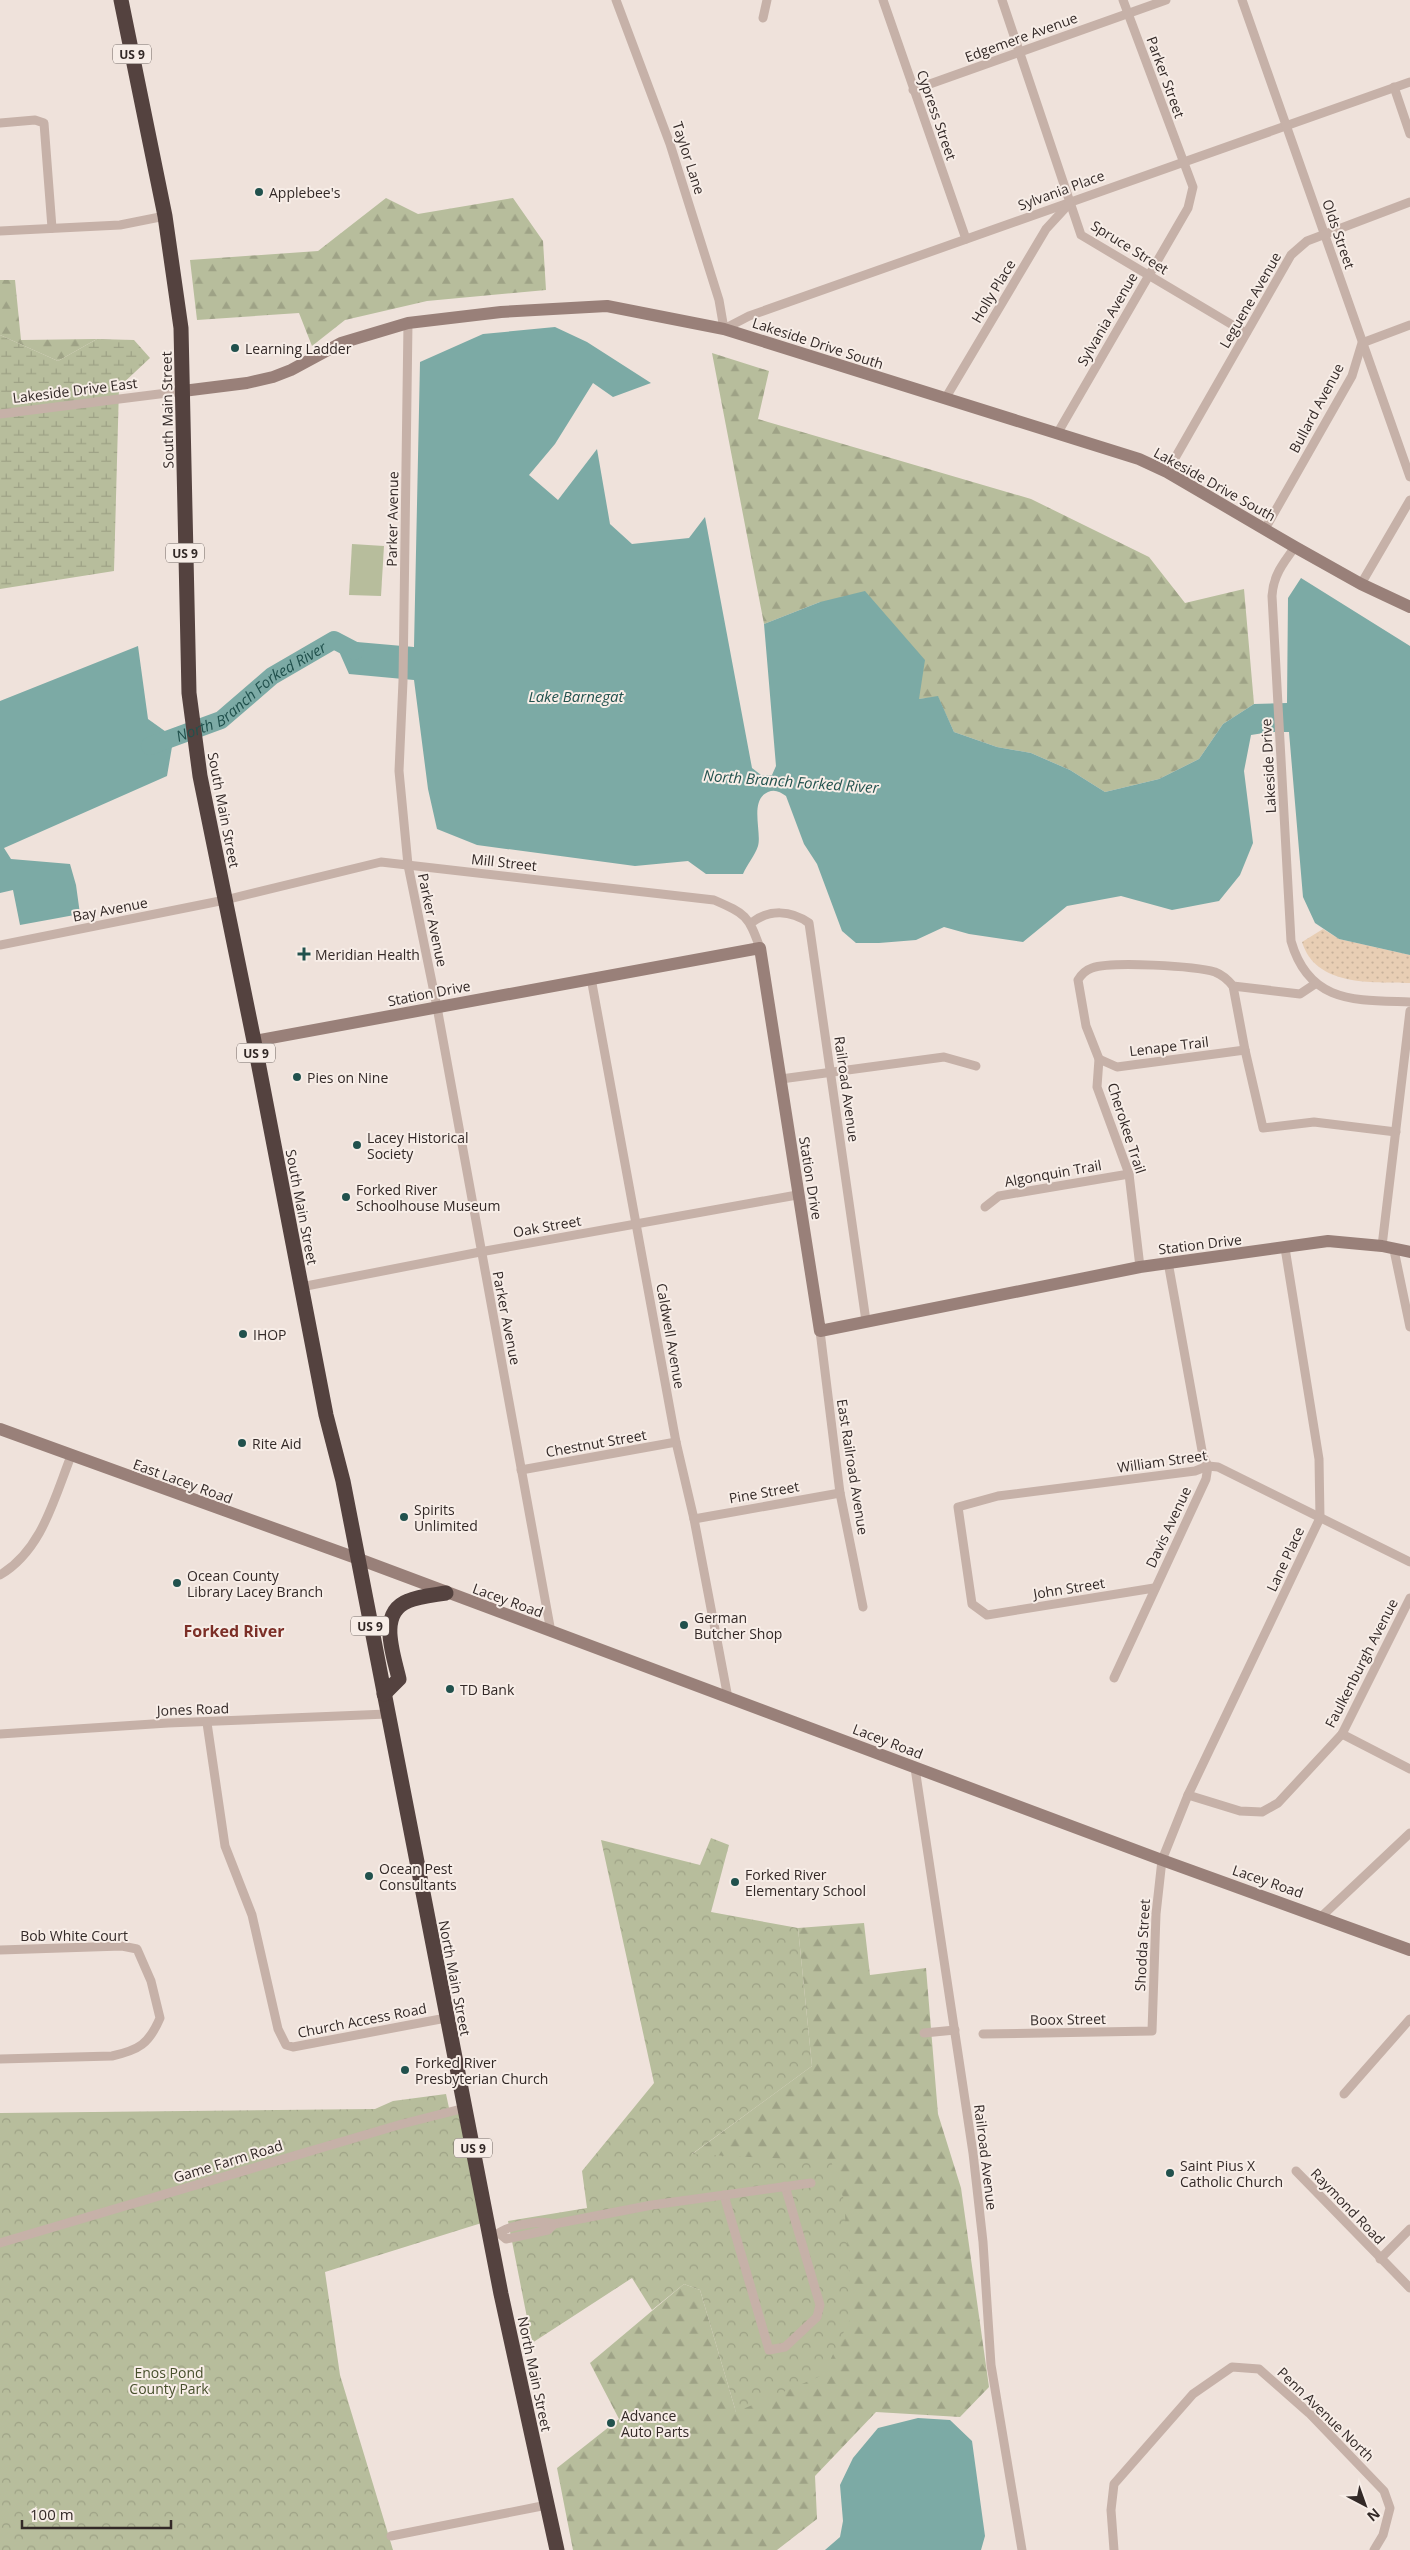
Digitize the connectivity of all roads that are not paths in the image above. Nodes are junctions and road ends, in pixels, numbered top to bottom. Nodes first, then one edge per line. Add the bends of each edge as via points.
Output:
1 (120, 0) edge
2 (616, 0) edge
3 (767, 0) edge
4 (883, 0) edge
5 (1002, 0) edge
6 (1123, 0) edge
7 (1166, 0) edge
8 (1242, 0) edge
9 (1128, 13) junction
10 (763, 18) dead end
11 (1020, 51) junction
12 (1410, 82) edge
13 (1394, 87) junction
14 (913, 90) junction
15 (0, 123) edge
16 (1285, 125) junction
17 (1410, 134) edge
18 (1183, 164) junction
19 (1071, 202) junction
20 (1410, 202) edge
21 (165, 216) junction
22 (52, 228) junction
23 (0, 231) edge
24 (1325, 234) junction
25 (966, 239) junction
26 (1148, 275) junction
27 (408, 323) junction
28 (1410, 325) edge
29 (724, 329) junction
30 (1246, 333) junction
31 (1362, 343) junction
32 (183, 390) junction
33 (945, 399) junction
34 (0, 414) edge
35 (1057, 434) junction
36 (1166, 472) junction
37 (1410, 477) edge
38 (1410, 500) edge
39 (1265, 529) junction
40 (1295, 547) junction
41 (1361, 584) junction
42 (1410, 607) edge
43 (408, 865) junction
44 (224, 900) junction
45 (751, 922) junction
46 (0, 945) edge
47 (760, 948) junction
48 (591, 978) junction
49 (1315, 984) junction
50 (1234, 986) junction
51 (1410, 1002) edge
52 (437, 1006) junction
53 (1410, 1011) edge
54 (254, 1041) junction
55 (1245, 1050) junction
56 (1099, 1059) junction
57 (976, 1066) dead end
58 (831, 1073) junction
59 (781, 1079) junction
60 (1396, 1132) junction
61 (1129, 1174) junction
62 (797, 1195) junction
63 (985, 1207) dead end
64 (636, 1224) junction
65 (1285, 1248) junction
66 (1388, 1248) junction
67 (480, 1252) junction
68 (1410, 1252) edge
69 (1168, 1262) junction
70 (1140, 1267) junction
71 (301, 1287) junction
72 (866, 1321) junction
73 (1410, 1327) edge
74 (820, 1330) junction
75 (0, 1430) edge
76 (676, 1442) junction
77 (71, 1456) junction
78 (1208, 1466) junction
79 (521, 1470) junction
80 (840, 1493) junction
81 (1320, 1518) junction
82 (694, 1519) junction
83 (356, 1558) junction
84 (1410, 1562) edge
85 (0, 1576) edge
86 (1154, 1588) junction
87 (446, 1593) junction
88 (1410, 1598) edge
89 (863, 1607) dead end
90 (987, 1615) joint
91 (551, 1632) junction
92 (1114, 1678) dead end
93 (384, 1694) junction
94 (728, 1698) junction
95 (388, 1714) junction
96 (207, 1723) junction
97 (0, 1734) edge
98 (1342, 1734) junction
99 (915, 1768) junction
100 (1410, 1769) edge
101 (1188, 1795) junction
102 (1410, 1833) edge
103 (1162, 1860) junction
104 (1322, 1916) junction
105 (0, 1950) edge
106 (1410, 1950) edge
107 (446, 2018) junction
108 (1410, 2019) edge
109 (955, 2030) junction
110 (1152, 2031) joint
111 (924, 2033) dead end
112 (983, 2034) dead end
113 (0, 2059) edge
114 (1344, 2094) dead end
115 (465, 2108) junction
116 (1296, 2172) dead end
117 (811, 2183) dead end
118 (785, 2186) junction
119 (724, 2195) junction
120 (1410, 2230) edge
121 (495, 2235) junction
122 (0, 2243) edge
123 (1380, 2259) junction
124 (1410, 2288) edge
125 (547, 2504) junction
126 (391, 2536) dead end
127 (557, 2550) edge
128 (1022, 2550) edge
129 (1114, 2550) edge
130 (1374, 2550) edge

1 - 21 highway, South Main Street / US 9
2 - 29 street, Taylor Lane via 670,144 719,300
3 - 10 street
4 - 14 street, Cypress Street
5 - 11 street, Spruce Street
6 - 9 street, Parker Street
7 - 9 street, Edgemere Avenue
8 - 16 street, Olds Street
9 - 11 street, Edgemere Avenue
9 - 18 street, Parker Street
11 - 14 street, Edgemere Avenue
11 - 19 street, Spruce Street
12 - 13 street, Sylvania Place
13 - 16 street, Sylvania Place
13 - 17 street
14 - 25 street, Cypress Street
15 - 22 street via 35,120 44,123
16 - 18 street, Sylvania Place
16 - 24 street, Olds Street
18 - 19 street, Sylvania Place
18 - 26 street, Sylvania Avenue via 1193,187 1188,208
19 - 25 street, Sylvania Place
19 - 26 street, Spruce Street via 1080,235
19 - 33 street, Holly Place via 1046,229
20 - 24 street, Leguene Avenue
21 - 22 street via 120,225
21 - 32 highway, South Main Street / US 9 via 181,328
22 - 23 street
24 - 30 street, Leguene Avenue via 1306,241 1291,255
24 - 31 street, Olds Street
25 - 29 street, Sylvania Place via 749,316
26 - 30 street, Spruce Street
26 - 35 street, Sylvania Avenue
27 - 29 street, Lakeside Drive South via 501,312 607,306
27 - 32 street, Lakeside Drive South via 341,343 273,377
27 - 43 street, Parker Avenue via 399,771
28 - 31 street
29 - 33 street, Lakeside Drive South
30 - 36 street, Leguene Avenue
31 - 37 street, Olds Street
31 - 39 street, Bullard Avenue via 1352,376
32 - 34 street, Lakeside Drive East
32 - 44 highway, South Main Street / US 9 via 185,608 192,715
33 - 35 street, Lakeside Drive South
35 - 36 street, Lakeside Drive South via 1139,459
36 - 39 street, Lakeside Drive South
38 - 41 street
39 - 40 street, Lakeside Drive South
40 - 41 street, Lakeside Drive South
40 - 49 street, Lakeside Drive via 1273,584 1291,941 1296,957
41 - 42 street, Lakeside Drive South
43 - 44 street, Mill Street via 381,862
43 - 45 street, Mill Street via 714,900 742,912
43 - 52 street, Parker Avenue
44 - 46 street, Bay Avenue
44 - 54 highway, South Main Street / US 9
45 - 47 street
45 - 58 street, Railroad Avenue via 762,915 784,913 809,923
47 - 48 street, Station Drive
47 - 59 street, Station Drive
48 - 52 street, Station Drive
48 - 64 street, Caldwell Avenue
49 - 50 street, Cherokee Trail via 1300,994
49 - 51 street via 1334,995 1354,1000
50 - 55 street
50 - 56 street, Cherokee Trail via 1214,972 1163,966 1105,965 1091,968 1078,980 1086,1026
52 - 54 street, Station Drive
52 - 67 street, Parker Avenue
53 - 60 street
54 - 71 highway, South Main Street / US 9
55 - 56 street, Lenape Trail via 1117,1066
55 - 60 street via 1263,1128 1314,1122
56 - 61 street, Cherokee Trail via 1097,1087
57 - 58 street via 944,1057
58 - 59 street
58 - 72 street, Railroad Avenue
59 - 62 street, Station Drive
60 - 66 street
61 - 63 street, Algonquin Trail via 999,1196
61 - 70 street, Cherokee Trail
62 - 64 street, Oak Street
62 - 74 street, Station Drive
64 - 67 street, Oak Street
64 - 76 street, Caldwell Avenue
65 - 66 street, Station Drive via 1328,1241
65 - 69 street, Station Drive
65 - 81 street, Lane Place via 1319,1459
66 - 68 street, Station Drive
66 - 73 street
67 - 71 street, Oak Street
67 - 79 street, Parker Avenue
69 - 70 street, Station Drive
69 - 78 street via 1203,1456
70 - 72 street, Station Drive
71 - 83 highway, South Main Street / US 9 via 326,1415 343,1481
72 - 74 street, Station Drive
74 - 80 street, East Railroad Avenue
75 - 77 street, East Lacey Road
76 - 79 street, Chestnut Street
76 - 82 street, Caldwell Avenue
77 - 83 street, East Lacey Road
77 - 85 street via 36,1540 22,1559
78 - 81 street, William Street via 1218,1467
78 - 86 street, Davis Avenue via 1206,1479
78 - 90 street, William Street via 1195,1471 998,1496 958,1507 972,1604
79 - 91 street, Parker Avenue
80 - 82 street, Pine Street
80 - 89 street, East Railroad Avenue
81 - 84 street, William Street
81 - 101 street, Lane Place
82 - 94 street, Caldwell Avenue
83 - 87 street, Lacey Road
83 - 93 highway, North Main Street / US 9
86 - 90 street, John Street
86 - 92 street, Davis Avenue
87 - 91 street, Lacey Road
87 - 93 highway via 407,1601 396,1608 390,1623 390,1638 399,1679
88 - 98 street, Faulkenburgh Avenue
91 - 94 street, Lacey Road
93 - 95 highway, North Main Street / US 9
94 - 99 street, Lacey Road
95 - 96 street, Jones Road
95 - 107 highway, North Main Street / US 9
96 - 97 street, Jones Road
96 - 107 street, Church Access Road via 225,1846 252,1915 286,2045 293,2047
98 - 100 street
98 - 101 street, Faulkenburgh Avenue via 1278,1803 1262,1812 1240,1811
99 - 103 street, Lacey Road
99 - 109 street, Railroad Avenue
101 - 103 street, Lane Place
102 - 104 street
103 - 104 street, Lacey Road
103 - 110 street, Shodda Street via 1156,1914
104 - 106 street, Lacey Road
105 - 113 street, Bob White Court via 122,1946 137,1949 152,1981 160,2018 145,2044 130,2052 112,2056
107 - 115 highway, North Main Street / US 9
108 - 114 street
109 - 111 street
109 - 128 street, Railroad Avenue via 983,2242 991,2366
110 - 112 street, Boox Street
115 - 121 highway, North Main Street / US 9
115 - 122 street, Game Farm Road via 394,2126
116 - 123 street, Raymond Road
117 - 118 street
118 - 119 street
118 - 119 street via 820,2305 817,2317 785,2347 769,2350
119 - 121 street via 554,2224 548,2230 506,2239
120 - 123 street, Raymond Road
121 - 125 highway, North Main Street / US 9
123 - 124 street, Raymond Road
125 - 126 street
125 - 127 highway, North Main Street / US 9
129 - 130 street, Penn Avenue North via 1111,2510 1114,2484 1192,2394 1232,2368 1260,2369 1309,2413 1384,2491 1390,2508 1383,2535

